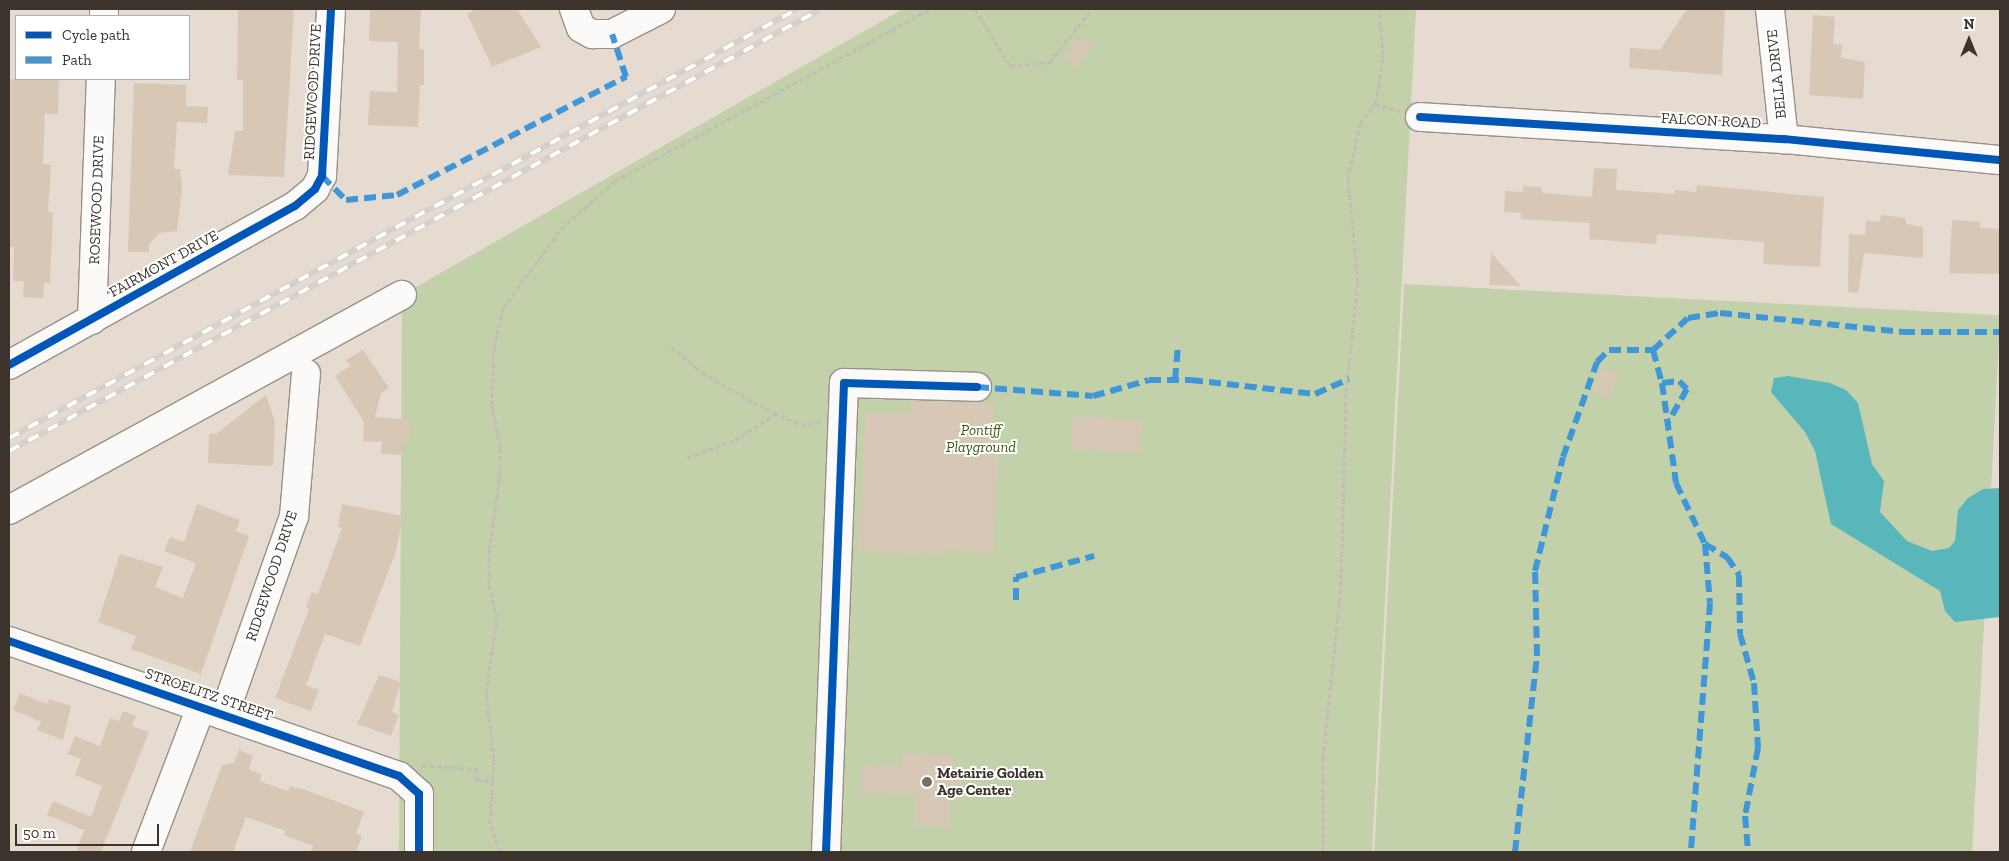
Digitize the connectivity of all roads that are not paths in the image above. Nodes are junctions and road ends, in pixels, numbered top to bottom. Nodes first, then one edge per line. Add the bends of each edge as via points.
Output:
1 (331, 9) edge
2 (574, 9) edge
3 (661, 9) edge
4 (1770, 9) edge
5 (101, 80) edge
6 (1420, 117) dead end
7 (1784, 139) junction
8 (2000, 160) edge
9 (322, 176) joint
10 (402, 295) dead end
11 (92, 320) junction
12 (9, 365) edge
13 (306, 374) dead end
14 (977, 387) dead end
15 (9, 510) edge
16 (9, 641) edge
17 (212, 711) junction
18 (146, 852) edge
19 (419, 852) edge
20 (826, 852) edge

1 - 9 street, RIDGEWOOD DRIVE
2 - 3 street via 581,28 592,34 612,34
4 - 7 street, BELLA DRIVE
5 - 11 street, ROSEWOOD DRIVE
6 - 7 street, FALCON ROAD
7 - 8 street, FALCON ROAD
9 - 11 street, FAIRMONT DRIVE via 315,189 295,206
10 - 15 street
11 - 12 street, FAIRMONT DRIVE
13 - 17 street, RIDGEWOOD DRIVE via 294,516
14 - 20 street via 844,383
16 - 17 street, STROELITZ STREET
17 - 18 street, RIDGEWOOD DRIVE
17 - 19 street, STROELITZ STREET via 399,776 419,794

